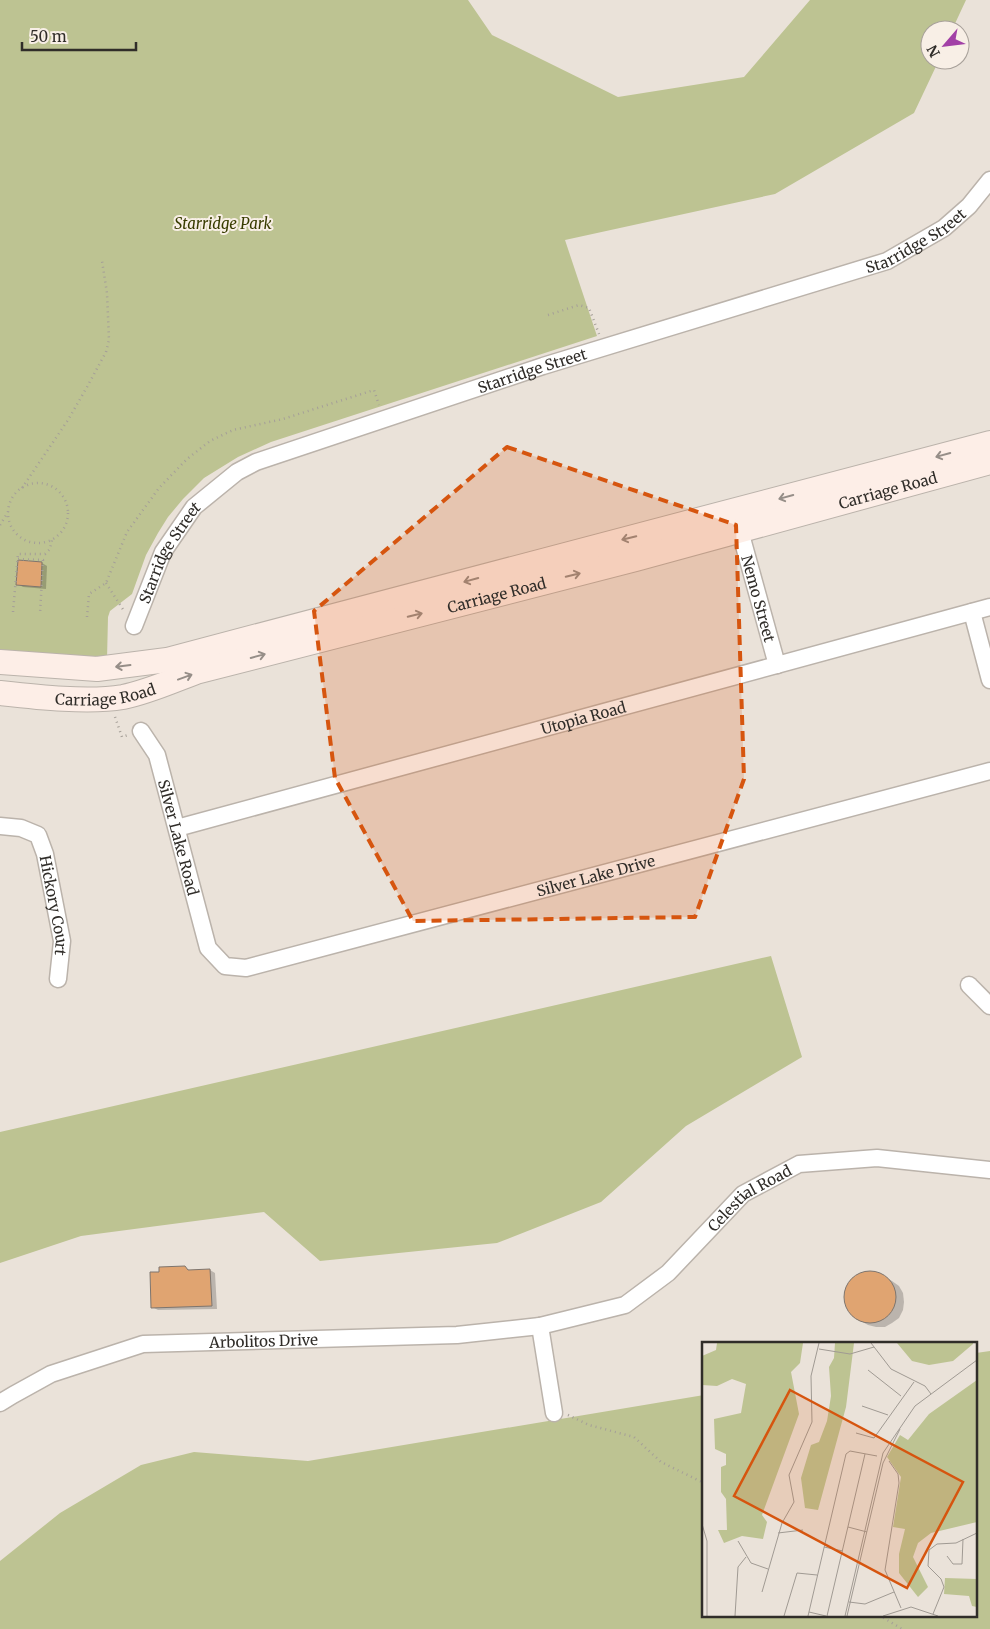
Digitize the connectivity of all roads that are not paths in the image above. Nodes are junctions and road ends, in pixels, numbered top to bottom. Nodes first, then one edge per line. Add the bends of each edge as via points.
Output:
1 (990, 180) edge
2 (989, 453) edge
3 (737, 520) junction
4 (990, 607) edge
5 (972, 612) junction
6 (134, 626) dead end
7 (208, 659) junction
8 (0, 662) edge
9 (777, 665) junction
10 (990, 680) edge
11 (0, 693) edge
12 (140, 731) road end
13 (990, 771) edge
14 (0, 826) edge
15 (177, 828) junction
16 (208, 948) joint
17 (58, 979) dead end
18 (969, 986) dead end
19 (990, 1006) edge
20 (990, 1170) edge
21 (540, 1326) junction
22 (0, 1404) edge
23 (553, 1409) road end

1 - 6 street, Starridge Street via 969,206 944,228 887,261 543,366 256,462 237,472 194,507 163,552
2 - 3 street, Carriage Road
3 - 7 street, Carriage Road
3 - 9 street, Nemo Street
4 - 5 street, Utopia Road
5 - 9 street, Utopia Road
5 - 10 street
7 -> 8 street, Carriage Road via 167,660 97,669
11 -> 7 street, Carriage Road via 59,698 122,697 196,672
9 - 15 street, Utopia Road
12 - 15 street, Silver Lake Road via 158,755
13 - 16 street, Silver Lake Drive via 246,968 224,966
14 - 17 street, Hickory Court via 21,828 38,835 45,854 62,941
15 - 16 street, Silver Lake Road
18 - 19 street
20 - 21 street, Celestial Road via 877,1158 800,1164 743,1194 668,1273 625,1305
21 - 22 street, Arbolitos Drive via 457,1336 143,1344 51,1374
21 - 23 street

